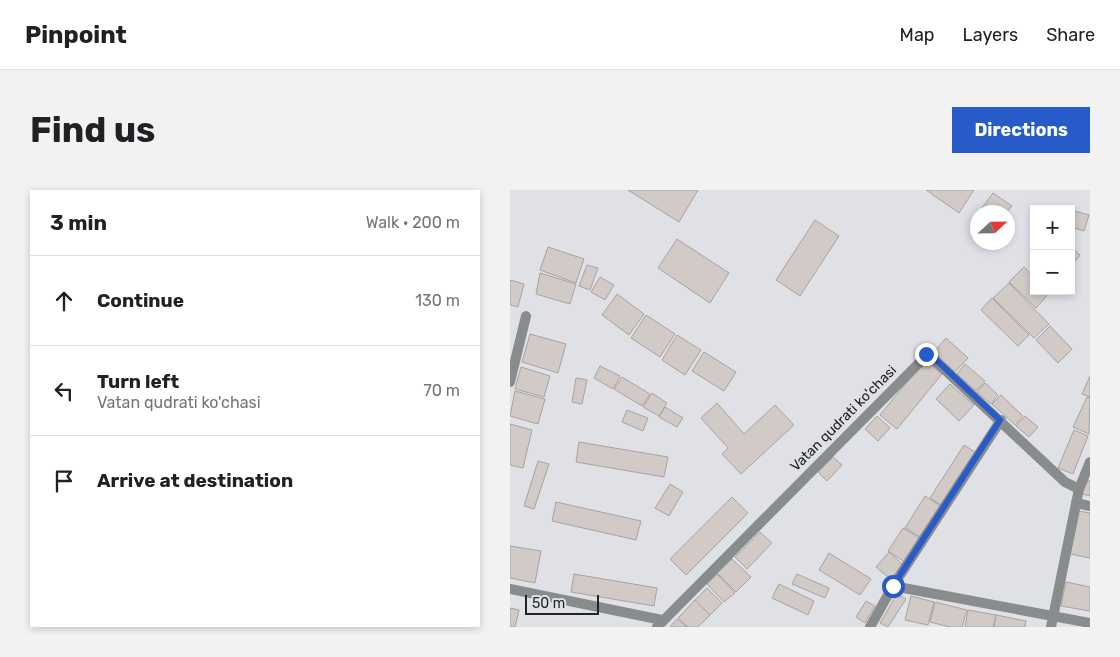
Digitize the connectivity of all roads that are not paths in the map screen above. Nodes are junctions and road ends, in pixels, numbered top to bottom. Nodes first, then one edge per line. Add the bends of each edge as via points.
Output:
1 (526, 316) dead end
2 (510, 382) edge
3 (1000, 420) junction
4 (1090, 462) edge
5 (1079, 489) junction
6 (1076, 503) junction
7 (1090, 506) edge
8 (893, 586) junction
9 (510, 589) edge
10 (1053, 616) junction
11 (1090, 623) edge
12 (660, 624) edge
13 (870, 627) edge
14 (1051, 627) edge

1 - 2 street
3 - 5 street, Vatan qudrati ko'chasi via 1065,482
3 - 8 street
3 - 12 street, Vatan qudrati ko'chasi via 930,354 926,354
4 - 5 street
5 - 6 street
6 - 7 street
6 - 10 street
8 - 10 street
8 - 13 street
9 - 12 street
10 - 11 street
10 - 14 street

